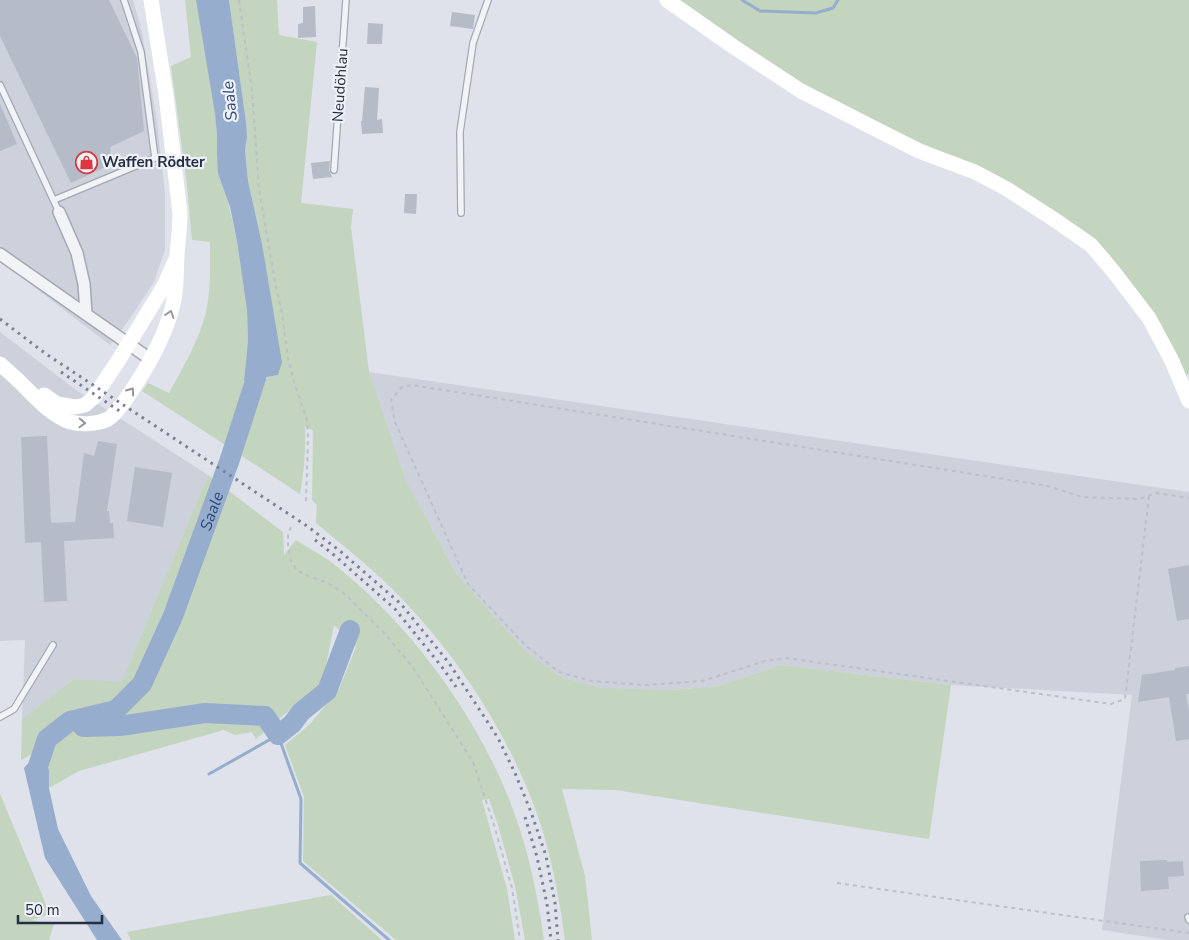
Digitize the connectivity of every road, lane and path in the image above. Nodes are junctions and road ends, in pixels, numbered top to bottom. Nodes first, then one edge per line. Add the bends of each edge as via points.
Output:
1 (124, 0) edge
2 (151, 0) edge
3 (239, 0) edge
4 (346, 0) edge
5 (488, 0) edge
6 (668, 0) edge
7 (0, 85) edge
8 (334, 170) dead end
9 (54, 200) junction
10 (59, 212) joint
11 (461, 213) dead end
12 (0, 254) edge
13 (177, 255) junction
14 (86, 314) junction
15 (129, 343) junction
16 (150, 359) junction
17 (0, 364) edge
18 (15, 377) junction
19 (1189, 401) edge
20 (1149, 496) junction
21 (1189, 498) edge
22 (306, 500) dead end
23 (291, 526) dead end
24 (53, 645) dead end
25 (0, 717) edge
26 (837, 883) dead end
27 (1189, 933) edge
28 (520, 940) edge

1 - 9 lane via 141,52 155,158
2 - 13 street via 178,194 180,230
3 - 22 path via 252,90 259,189 288,358 307,420
4 - 8 lane, Neudöhlau
5 - 11 lane via 473,43 460,132
6 - 19 street via 801,91 918,151 999,184 1091,245 1149,318
7 - 9 lane
9 - 10 lane
10 - 14 street via 77,253
12 - 14 street
13 - 15 street via 164,286
16 -> 13 street via 172,311 177,286
14 - 15 street
15 - 16 street
15 - 18 street via 85,405 57,404
18 -> 16 street via 59,416 82,424 107,419 116,412
17 - 18 street
20 - 20 path via 1139,499 1082,497 1048,486 412,385 402,387 391,400 395,422 468,584 525,645 559,672 591,681 644,685 702,682 765,661 786,658 1111,704 1124,698
20 - 21 path via 1158,493
23 - 28 path via 288,545 291,561 297,570 345,594 385,634 412,666 473,762 512,888
24 - 25 lane via 14,709
26 - 27 path

